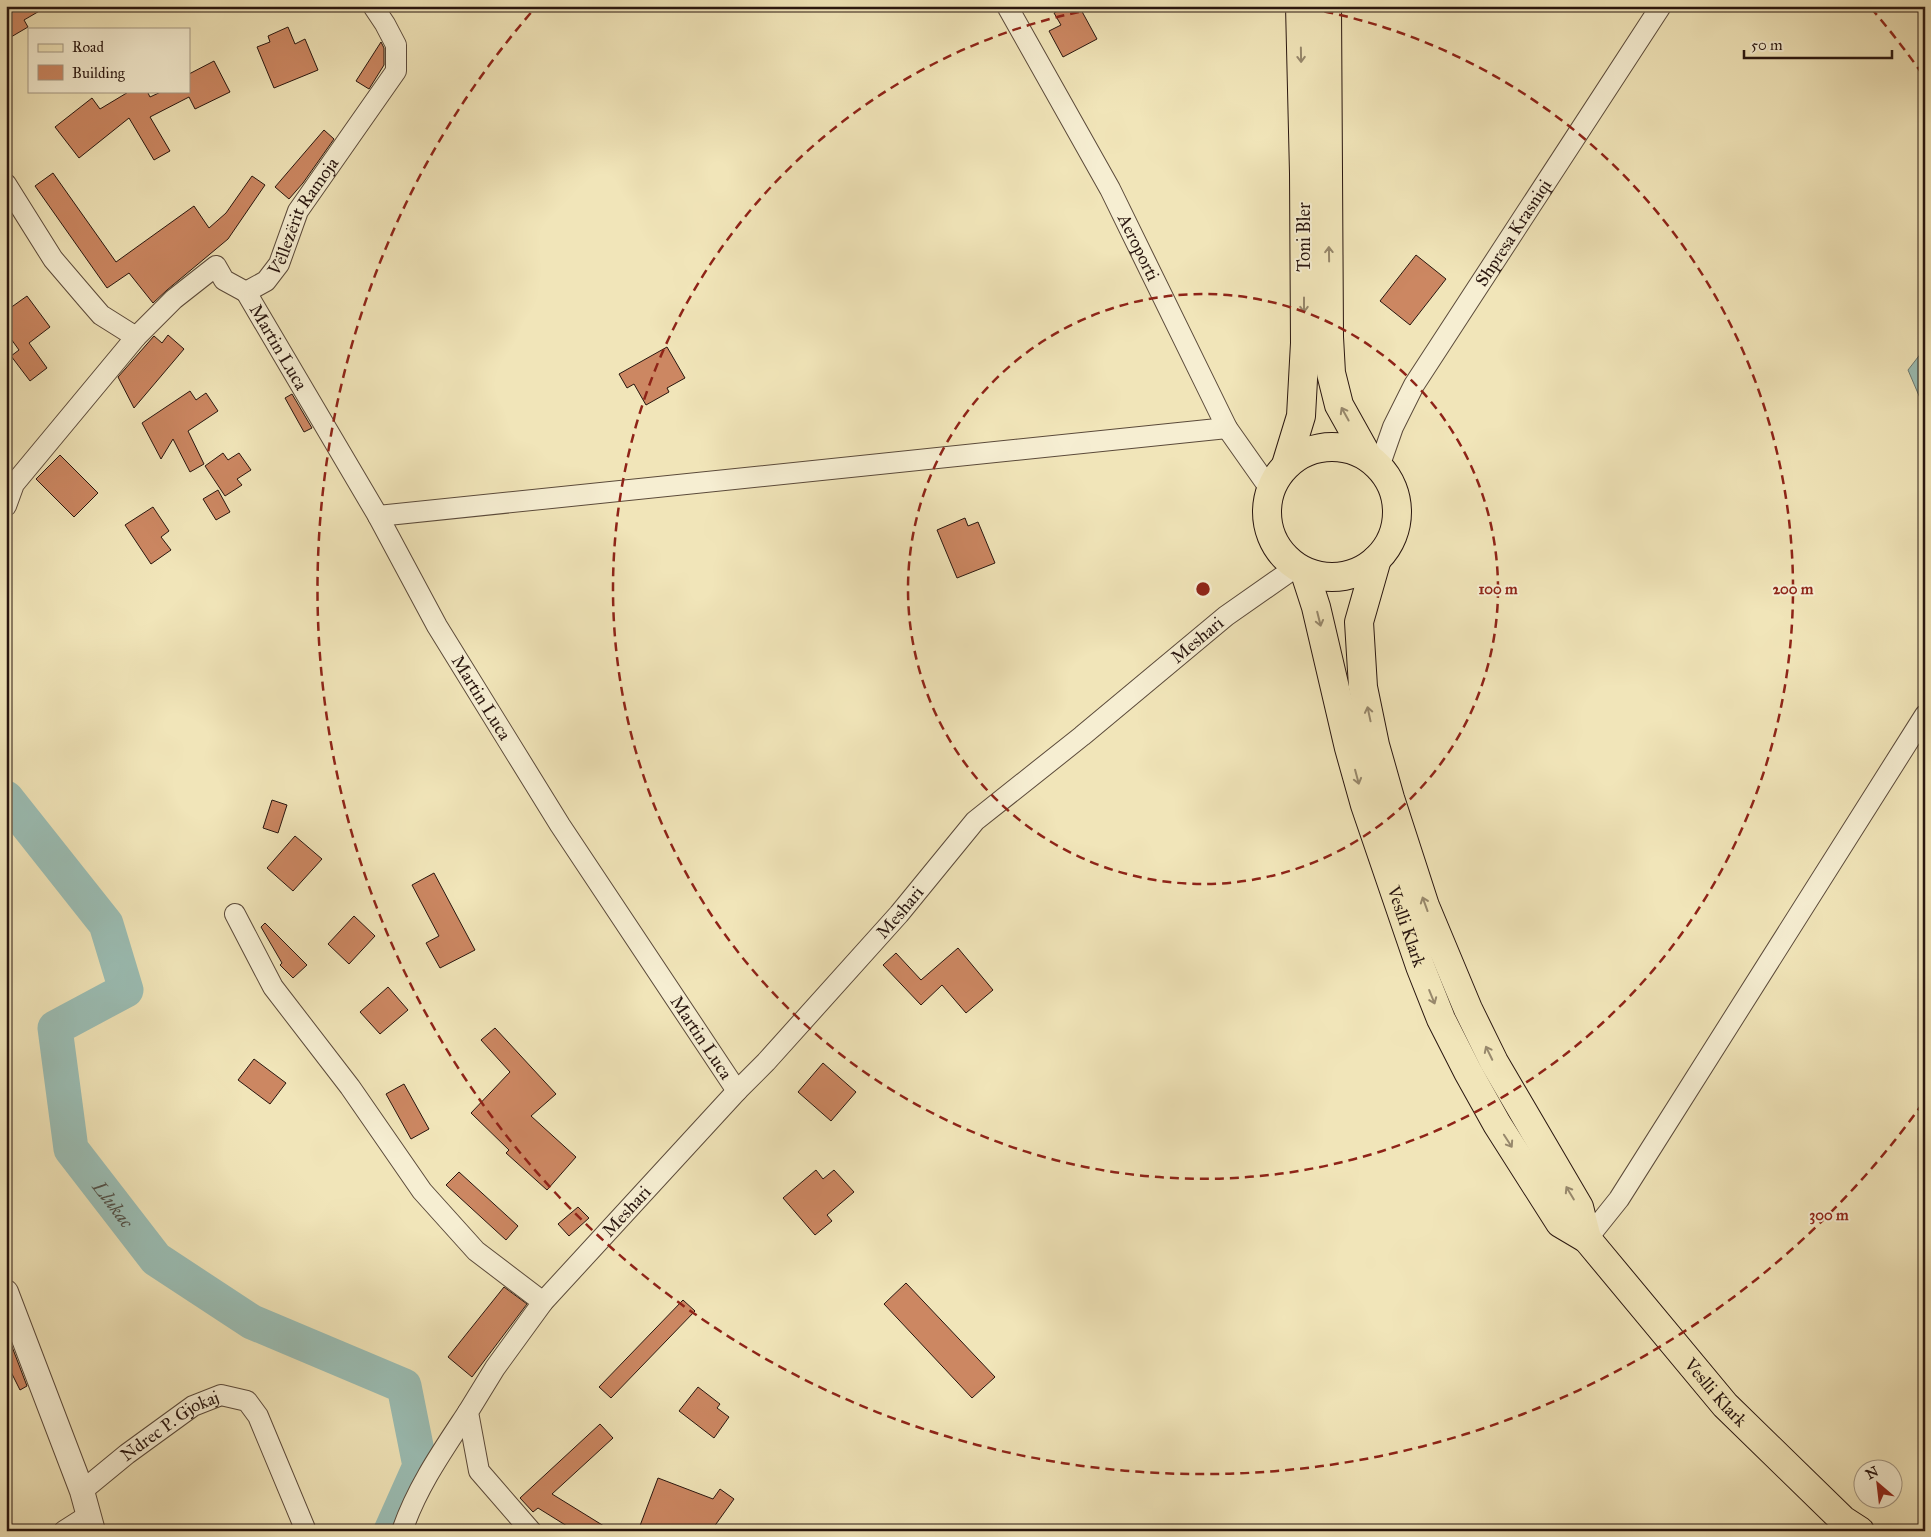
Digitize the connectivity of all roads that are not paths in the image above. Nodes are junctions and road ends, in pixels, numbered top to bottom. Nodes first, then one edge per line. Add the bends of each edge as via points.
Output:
1 (373, 6) edge
2 (1007, 6) edge
3 (1300, 6) edge
4 (1327, 6) edge
5 (1661, 6) edge
6 (6, 184) edge
7 (246, 292) junction
8 (136, 337) junction
9 (1227, 428) junction
10 (1373, 462) junction
11 (1286, 465) junction
12 (1270, 489) junction
13 (6, 506) edge
14 (378, 516) junction
15 (1377, 559) junction
16 (1300, 570) junction
17 (1925, 714) edge
18 (235, 914) dead end
19 (737, 1091) junction
20 (1587, 1239) junction
21 (6, 1292) edge
22 (543, 1302) junction
23 (468, 1412) junction
24 (82, 1491) junction
25 (91, 1523) edge
26 (64, 1531) edge
27 (306, 1531) edge
28 (402, 1531) edge
29 (531, 1531) edge
30 (1860, 1531) edge

1 - 7 street, Vëllezërit Ramoja via 396,45 396,71 298,211 279,264 266,281
2 - 9 street, Aeroporti via 1110,189
3 -> 11 main road, Toni Bler via 1305,343 1301,416
10 -> 4 main road, Toni Bler via 1339,405 1331,374
5 - 10 street, Shpresa Krasniqi via 1414,384
6 - 8 street via 53,258 88,300 101,315
7 - 8 street via 224,280 216,266 174,299
7 - 14 street, Martin Luca
8 - 13 street via 14,484
9 - 12 street, Aeroporti
9 - 14 street
10 - 11 main road via 1354,451 1326,447 1311,450
10 - 15 main road via 1388,478 1397,506 1393,535
11 - 12 main road
12 - 16 main road via 1266,518 1269,532 1284,557
14 - 19 street, Martin Luca via 437,626 550,809
15 - 16 main road via 1352,574 1337,577 1323,577
20 -> 15 main road, Veslli Klark via 1579,1207 1494,1062 1468,1009 1425,906 1390,798 1363,687 1359,622
16 - 19 street, Meshari via 1226,616 975,821 899,914
16 -> 20 main road, Veslli Klark via 1316,607 1365,805 1441,1019 1497,1124 1560,1223
17 - 20 street via 1619,1199
18 - 22 street via 273,987 350,1087 422,1191 476,1251
19 - 22 street, Meshari
20 - 30 main road, Veslli Klark via 1725,1404 1843,1520
21 - 24 street
22 - 23 street, Meshari via 494,1368
23 - 28 street via 427,1475
23 - 29 street via 479,1471
24 - 25 street
24 - 27 street, Ndrec P. Gjokaj via 194,1406 221,1395 247,1401 258,1416
25 - 26 street

